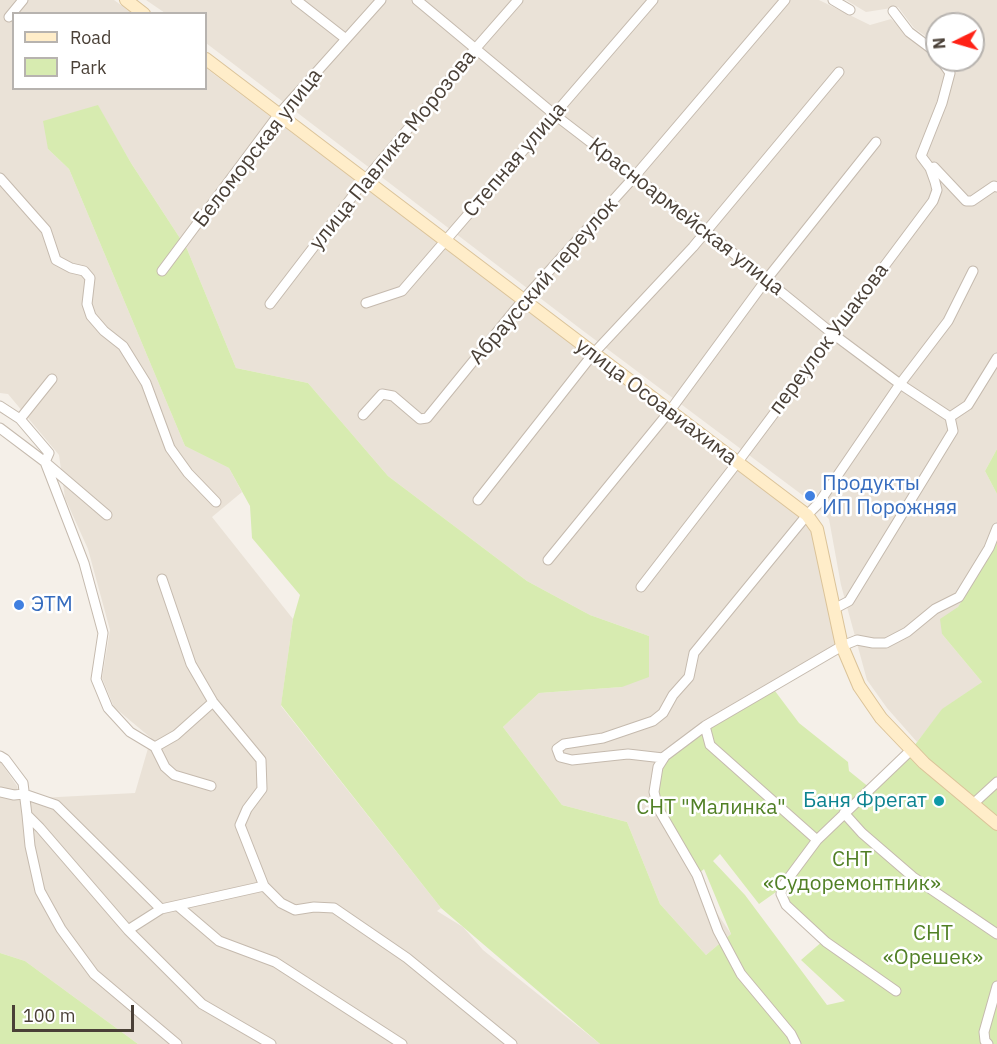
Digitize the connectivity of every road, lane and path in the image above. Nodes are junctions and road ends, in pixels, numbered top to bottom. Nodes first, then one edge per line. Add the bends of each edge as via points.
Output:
1 (23, 0) edge
2 (126, 0) edge
3 (296, 0) edge
4 (381, 0) edge
5 (417, 0) edge
6 (518, 0) edge
7 (653, 0) edge
8 (785, 0) edge
9 (833, 0) edge
10 (850, 10) dead end
11 (893, 11) dead end
12 (12, 12) edge
13 (141, 12) edge
14 (12, 13) edge
15 (9, 16) dead end
16 (346, 39) junction
17 (925, 44) edge
18 (476, 48) junction
19 (207, 60) edge
20 (839, 72) dead end
21 (949, 72) edge
22 (279, 114) junction
23 (555, 115) junction
24 (876, 142) dead end
25 (930, 168) junction
26 (635, 176) junction
27 (0, 178) edge
28 (365, 180) junction
29 (996, 187) edge
30 (706, 231) junction
31 (444, 242) junction
32 (162, 271) dead end
33 (973, 271) dead end
34 (766, 280) junction
35 (523, 300) junction
36 (366, 303) dead end
37 (270, 304) dead end
38 (832, 334) junction
39 (593, 354) junction
40 (997, 358) edge
41 (52, 379) dead end
42 (900, 384) junction
43 (0, 406) edge
44 (669, 411) junction
45 (363, 416) dead end
46 (950, 417) junction
47 (20, 419) junction
48 (0, 428) edge
49 (45, 462) junction
50 (737, 463) junction
51 (478, 500) dead end
52 (216, 502) dead end
53 (807, 514) junction
54 (106, 515) dead end
55 (997, 528) edge
56 (548, 560) dead end
57 (162, 579) dead end
58 (641, 587) dead end
59 (834, 609) junction
60 (842, 646) junction
61 (213, 702) junction
62 (705, 726) junction
63 (155, 747) junction
64 (911, 750) junction
65 (0, 756) edge
66 (663, 758) junction
67 (997, 782) edge
68 (211, 786) dead end
69 (0, 792) edge
70 (24, 794) junction
71 (973, 804) junction
72 (844, 813) junction
73 (27, 815) junction
74 (997, 824) edge
75 (817, 840) junction
76 (264, 886) junction
77 (178, 906) junction
78 (161, 909) junction
79 (128, 930) junction
80 (997, 934) edge
81 (997, 986) edge
82 (896, 991) dead end
83 (987, 1042) edge
84 (177, 1044) edge
85 (271, 1044) edge
86 (402, 1044) edge
87 (512, 1044) edge
88 (796, 1044) edge

1 - 12 street
2 - 13 street
3 - 16 street
4 - 16 street, Беломорская улица
5 - 18 street, Красноармейская улица
6 - 18 street, улица Павлика Морозова
7 - 23 street, Степная улица
8 - 26 street, Абраусский переулок
9 - 10 street
11 - 17 street via 909,32
14 - 15 street
16 - 22 street, Беломорская улица
18 - 23 street, Красноармейская улица
18 - 28 street, улица Павлика Морозова
19 - 22 street, улица Осоавиахима
20 - 30 street
21 - 25 street, переулок Ушакова via 921,156
22 - 28 street, улица Осоавиахима
22 - 32 street, Беломорская улица
23 - 26 street, Красноармейская улица
23 - 31 street, Степная улица
24 - 34 street
25 - 29 street via 934,167 966,201
25 - 38 street, переулок Ушакова via 937,190 933,201
26 - 30 street, Красноармейская улица
26 - 35 street, Абраусский переулок
27 - 52 street via 46,230 56,260 90,278 87,304 91,316 123,346 146,384 170,448 188,474
28 - 31 street, улица Осоавиахима
28 - 37 street, улица Павлика Морозова
30 - 34 street, Красноармейская улица
30 - 39 street
31 - 35 street, улица Осоавиахима
31 - 36 street, Степная улица via 402,291
33 - 42 street via 948,321
34 - 38 street, Красноармейская улица
34 - 44 street
35 - 39 street, улица Осоавиахима
35 - 45 street, Абраусский переулок via 427,418 420,419 393,396 382,394
38 - 42 street, Красноармейская улица
38 - 50 street, переулок Ушакова
39 - 44 street, улица Осоавиахима
39 - 51 street
40 - 46 street via 968,405
41 - 47 street
42 - 46 street, Красноармейская улица
42 - 53 street via 818,504
43 - 47 street
44 - 50 street, улица Осоавиахима
44 - 56 street
46 - 59 street via 953,431 849,601
47 - 49 street via 49,453
48 - 49 street
49 - 54 street
49 - 63 street via 84,563 104,633 96,679 108,708 130,732
50 - 53 street, улица Осоавиахима
50 - 58 street, переулок Ушакова
53 - 59 street, улица Осоавиахима via 817,529
53 - 66 street via 694,653 689,677 663,713 653,721 603,738 557,748 560,757 572,760 628,754
55 - 60 street via 990,548 959,597 886,643 857,640
57 - 61 street via 191,664
59 - 60 street, улица Осоавиахима
60 - 62 street
60 - 64 street, улица Осоавиахима via 859,686 881,718
61 - 63 street via 176,735
61 - 76 street via 261,760 262,789 240,825
62 - 66 street
62 - 75 street via 710,745
63 - 68 street via 174,775
64 - 71 street, улица Осоавиахима
64 - 72 street
65 - 70 street via 23,783
66 - 88 street via 654,792 658,808 697,875 718,931 741,974
67 - 71 street
69 - 70 street
70 - 73 street
70 - 78 street via 56,805
71 - 74 street, улица Осоавиахима
72 - 75 street
72 - 80 street via 913,877
73 - 79 street
73 - 84 street via 40,891 61,929 94,974
75 - 82 street via 782,887 786,905 826,942
76 - 77 street
76 - 87 street via 281,903 295,910 334,908 407,958
77 - 78 street
77 - 86 street via 219,941 274,962
78 - 79 street
79 - 85 street via 202,1004
81 - 83 street via 984,1032

